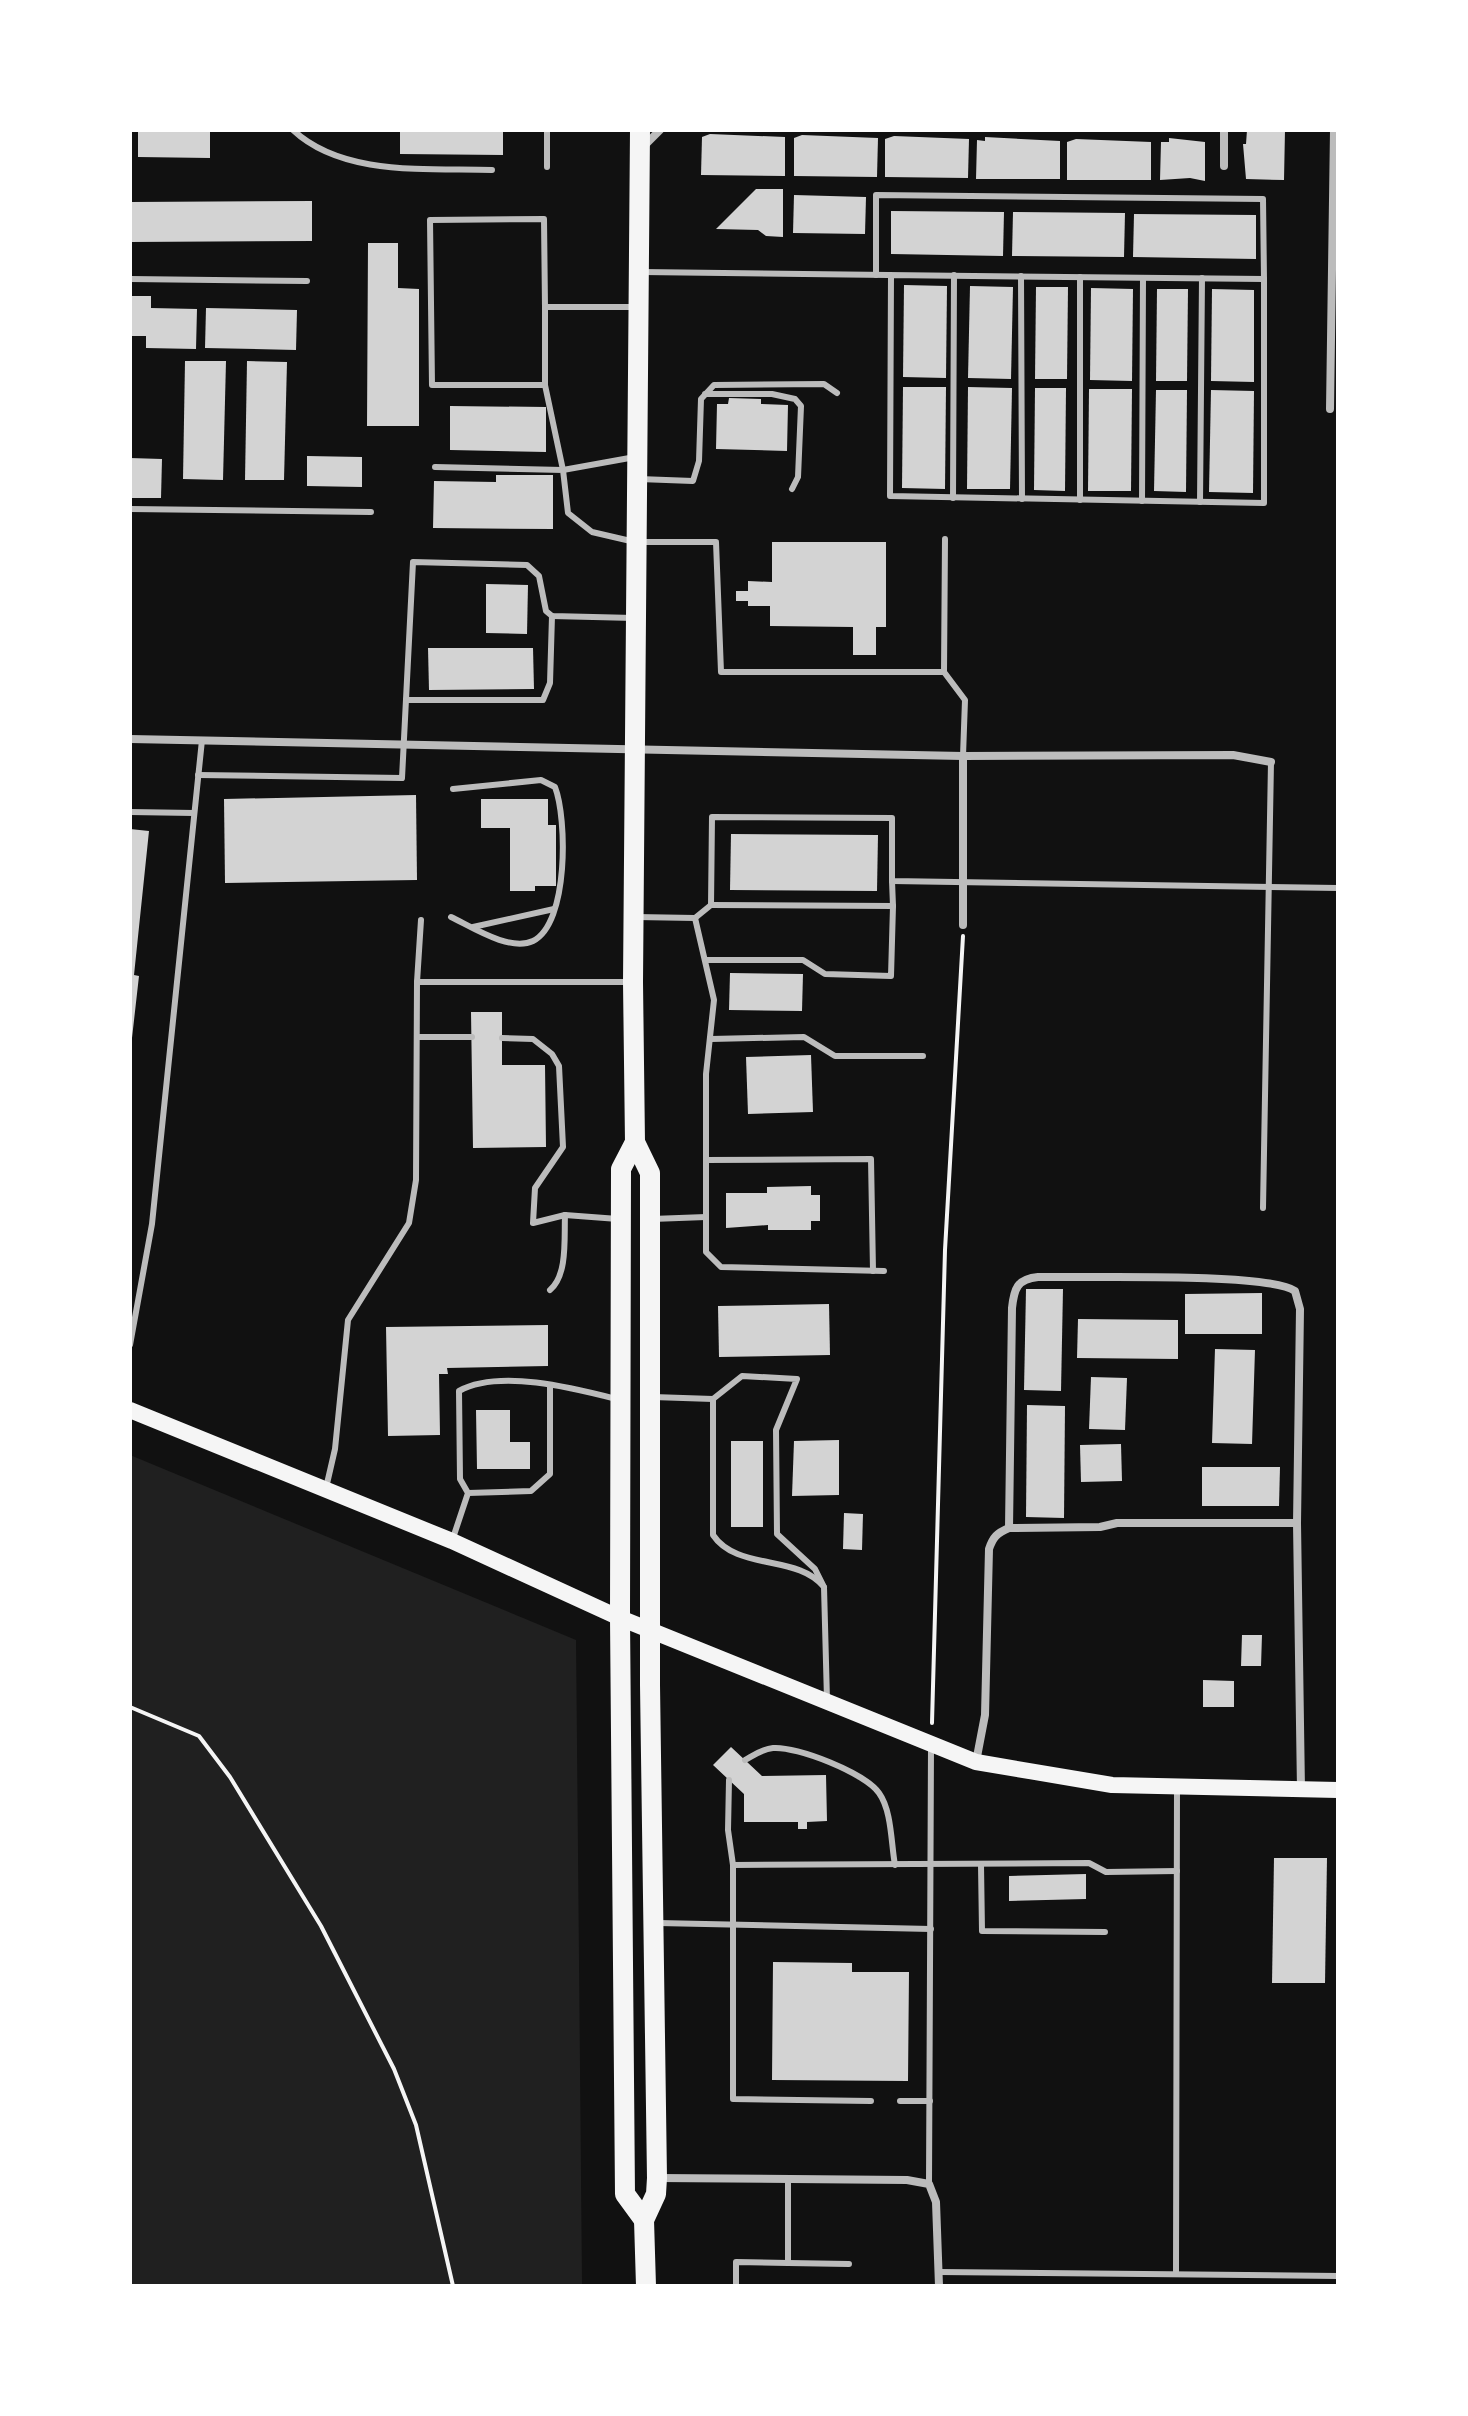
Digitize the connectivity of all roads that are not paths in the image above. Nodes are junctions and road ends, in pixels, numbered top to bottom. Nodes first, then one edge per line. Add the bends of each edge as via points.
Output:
1 (293, 130) edge
2 (547, 130) edge
3 (640, 130) edge
4 (660, 130) edge
5 (1224, 130) edge
6 (1334, 130) edge
7 (640, 151) junction
8 (1224, 166) dead end
9 (547, 167) dead end
10 (492, 170) dead end
11 (1336, 238) edge
12 (638, 272) junction
13 (876, 275) junction
14 (891, 275) junction
15 (954, 275) junction
16 (1021, 276) junction
17 (1080, 277) junction
18 (1143, 278) junction
19 (1202, 278) junction
20 (130, 279) edge
21 (1264, 279) junction
22 (307, 281) dead end
23 (545, 307) junction
24 (638, 307) junction
25 (545, 385) junction
26 (837, 393) dead end
27 (704, 394) junction
28 (1330, 409) dead end
29 (636, 457) junction
30 (435, 467) dead end
31 (563, 470) junction
32 (636, 478) junction
33 (792, 489) dead end
34 (953, 498) junction
35 (1022, 499) junction
36 (1080, 500) junction
37 (1142, 501) junction
38 (1200, 502) junction
39 (130, 509) edge
40 (371, 512) dead end
41 (945, 539) dead end
42 (635, 542) junction
43 (552, 616) junction
44 (634, 618) junction
45 (944, 672) junction
46 (406, 700) junction
47 (130, 739) edge
48 (202, 740) junction
49 (402, 744) junction
50 (632, 747) junction
51 (963, 756) junction
52 (1271, 762) joint
53 (198, 775) junction
54 (453, 789) dead end
55 (130, 812) edge
56 (194, 813) junction
57 (892, 881) junction
58 (963, 882) junction
59 (1269, 887) junction
60 (1338, 888) edge
61 (711, 905) junction
62 (893, 906) junction
63 (554, 909) junction
64 (451, 917) dead end
65 (633, 917) junction
66 (695, 918) junction
67 (421, 920) dead end
68 (963, 925) road end
69 (473, 927) junction
70 (706, 960) junction
71 (417, 982) junction
72 (633, 982) junction
73 (417, 1037) junction
74 (472, 1037) dead end
75 (502, 1038) dead end
76 (711, 1039) junction
77 (923, 1056) dead end
78 (635, 1142) junction
79 (706, 1160) junction
80 (1263, 1208) dead end
81 (565, 1215) junction
82 (706, 1217) junction
83 (620, 1219) junction
84 (649, 1219) junction
85 (873, 1271) junction
86 (884, 1271) dead end
87 (550, 1290) dead end
88 (133, 1307) edge
89 (130, 1345) edge
90 (550, 1385) junction
91 (649, 1397) junction
92 (713, 1399) junction
93 (620, 1400) junction
94 (130, 1410) edge
95 (326, 1490) junction
96 (468, 1493) junction
97 (1297, 1523) junction
98 (1009, 1528) junction
99 (452, 1541) junction
100 (824, 1587) junction
101 (620, 1618) junction
102 (650, 1630) junction
103 (827, 1700) junction
104 (931, 1745) junction
105 (745, 1760) dead end
106 (976, 1762) junction
107 (729, 1780) dead end
108 (1177, 1787) junction
109 (1301, 1790) junction
110 (1338, 1790) edge
111 (733, 1865) junction
112 (895, 1865) junction
113 (981, 1865) junction
114 (931, 1866) junction
115 (1177, 1871) junction
116 (652, 1923) junction
117 (734, 1926) junction
118 (931, 1929) junction
119 (1105, 1932) dead end
120 (871, 2101) dead end
121 (900, 2101) dead end
122 (930, 2101) junction
123 (657, 2178) junction
124 (788, 2178) junction
125 (929, 2184) junction
126 (644, 2220) junction
127 (788, 2263) junction
128 (849, 2264) dead end
129 (939, 2272) junction
130 (1176, 2274) junction
131 (1338, 2276) edge
132 (646, 2286) edge
133 (736, 2286) edge
134 (939, 2286) edge

1 - 10 lane via 374,166
2 - 9 lane
3 - 7 main road
4 - 7 street
5 - 8 street
6 - 11 street
7 - 12 main road
11 - 28 street
12 - 13 lane
12 - 24 main road
13 - 14 lane
13 - 21 lane via 876,195 1232,198 1263,199
14 - 15 lane
14 - 34 lane via 890,496
15 - 16 lane
15 - 34 lane
16 - 17 lane
16 - 35 lane
17 - 18 lane
17 - 36 lane
18 - 19 lane
18 - 37 lane
19 - 21 lane
19 - 38 lane
20 - 22 lane
21 - 38 lane via 1264,503
23 - 24 lane
23 - 25 lane
23 - 25 lane via 544,219 430,220 432,385
24 - 29 main road
25 - 31 lane
26 - 27 lane via 824,384 726,383
27 - 32 lane via 693,481
27 - 33 lane via 795,399 801,406 798,477
29 - 31 lane
29 - 32 main road
30 - 31 lane
31 - 42 lane via 568,513 592,532
32 - 42 main road
34 - 35 lane
35 - 36 lane
36 - 37 lane
37 - 38 lane
39 - 40 lane
41 - 45 lane
42 - 44 main road
42 - 45 lane via 716,542 721,672
43 - 44 lane
43 - 46 lane via 550,683 543,700
43 - 46 lane via 546,611 539,576 527,565 413,562
44 - 50 main road
45 - 51 lane via 965,700
46 - 49 lane
47 - 48 street
48 - 49 street
48 - 53 lane
49 - 50 street
49 - 53 lane via 402,778
50 - 51 street
50 - 65 main road
51 - 52 street via 1233,755
51 - 58 street
52 - 59 lane
53 - 56 lane
54 - 63 lane via 541,780 555,787 563,876
55 - 56 lane
56 - 88 lane via 152,1224
57 - 58 lane
57 - 61 lane via 892,818 712,817
57 - 62 lane
58 - 59 lane
58 - 68 street
59 - 60 lane
59 - 80 lane
61 - 62 lane
61 - 66 lane
62 - 70 lane via 891,976 825,974 803,960
63 - 69 lane
63 - 69 lane via 545,931 533,941 518,944
64 - 69 lane
65 - 66 lane
65 - 72 main road
66 - 70 lane
67 - 71 lane
70 - 76 lane via 714,1000
71 - 72 lane
71 - 73 lane
72 - 78 main road
73 - 74 lane
73 - 95 lane via 416,1180 409,1223 348,1320
75 - 81 lane via 533,1039 559,1066 563,1147 537,1184 533,1223
76 - 77 lane via 804,1037 835,1056
76 - 79 lane
78 - 83 main road via 621,1169
78 - 84 main road via 650,1173
79 - 82 lane
79 - 85 lane via 871,1159
81 - 83 lane
81 - 87 lane via 562,1266
82 - 84 lane
82 - 85 lane via 706,1252 721,1267
83 - 93 main road
84 - 91 main road
85 - 86 lane
88 - 89 lane
90 - 93 lane
90 - 96 lane via 550,1474 531,1491
90 - 96 lane via 475,1382 459,1391 460,1479
91 - 92 lane
91 - 102 main road
92 - 100 lane via 714,1538 735,1553 812,1575
92 - 100 lane via 742,1376 797,1379 776,1430 777,1534 815,1569
93 - 101 main road
94 - 95 main road
95 - 99 main road
96 - 99 lane
97 - 98 street
97 - 98 street via 1300,1309 1295,1291 1230,1280 1038,1277 1018,1284 1012,1308
97 - 109 street
98 - 106 street via 993,1537 989,1549 985,1715
99 - 101 main road
100 - 103 lane
101 - 102 main road
101 - 126 main road via 625,2194
102 - 103 main road
102 - 116 main road
103 - 104 main road
104 - 106 main road
104 - 114 lane
105 - 112 lane via 760,1751 789,1749 856,1774 884,1804
106 - 108 main road via 1112,1785
107 - 111 lane
108 - 109 main road
108 - 115 lane
109 - 110 main road
111 - 112 lane
111 - 117 lane
112 - 114 lane
113 - 114 lane
113 - 115 lane via 1089,1863 1106,1872
113 - 119 lane via 982,1931
114 - 118 lane
115 - 130 lane
116 - 117 lane
116 - 123 main road
117 - 118 lane
117 - 120 lane via 733,2099
118 - 122 lane
121 - 122 lane
122 - 125 lane
123 - 124 street
123 - 126 main road
124 - 125 street
124 - 127 lane
125 - 129 street via 936,2202
126 - 132 main road
127 - 128 lane
127 - 133 lane via 736,2262
129 - 130 lane
129 - 134 street
130 - 131 lane

